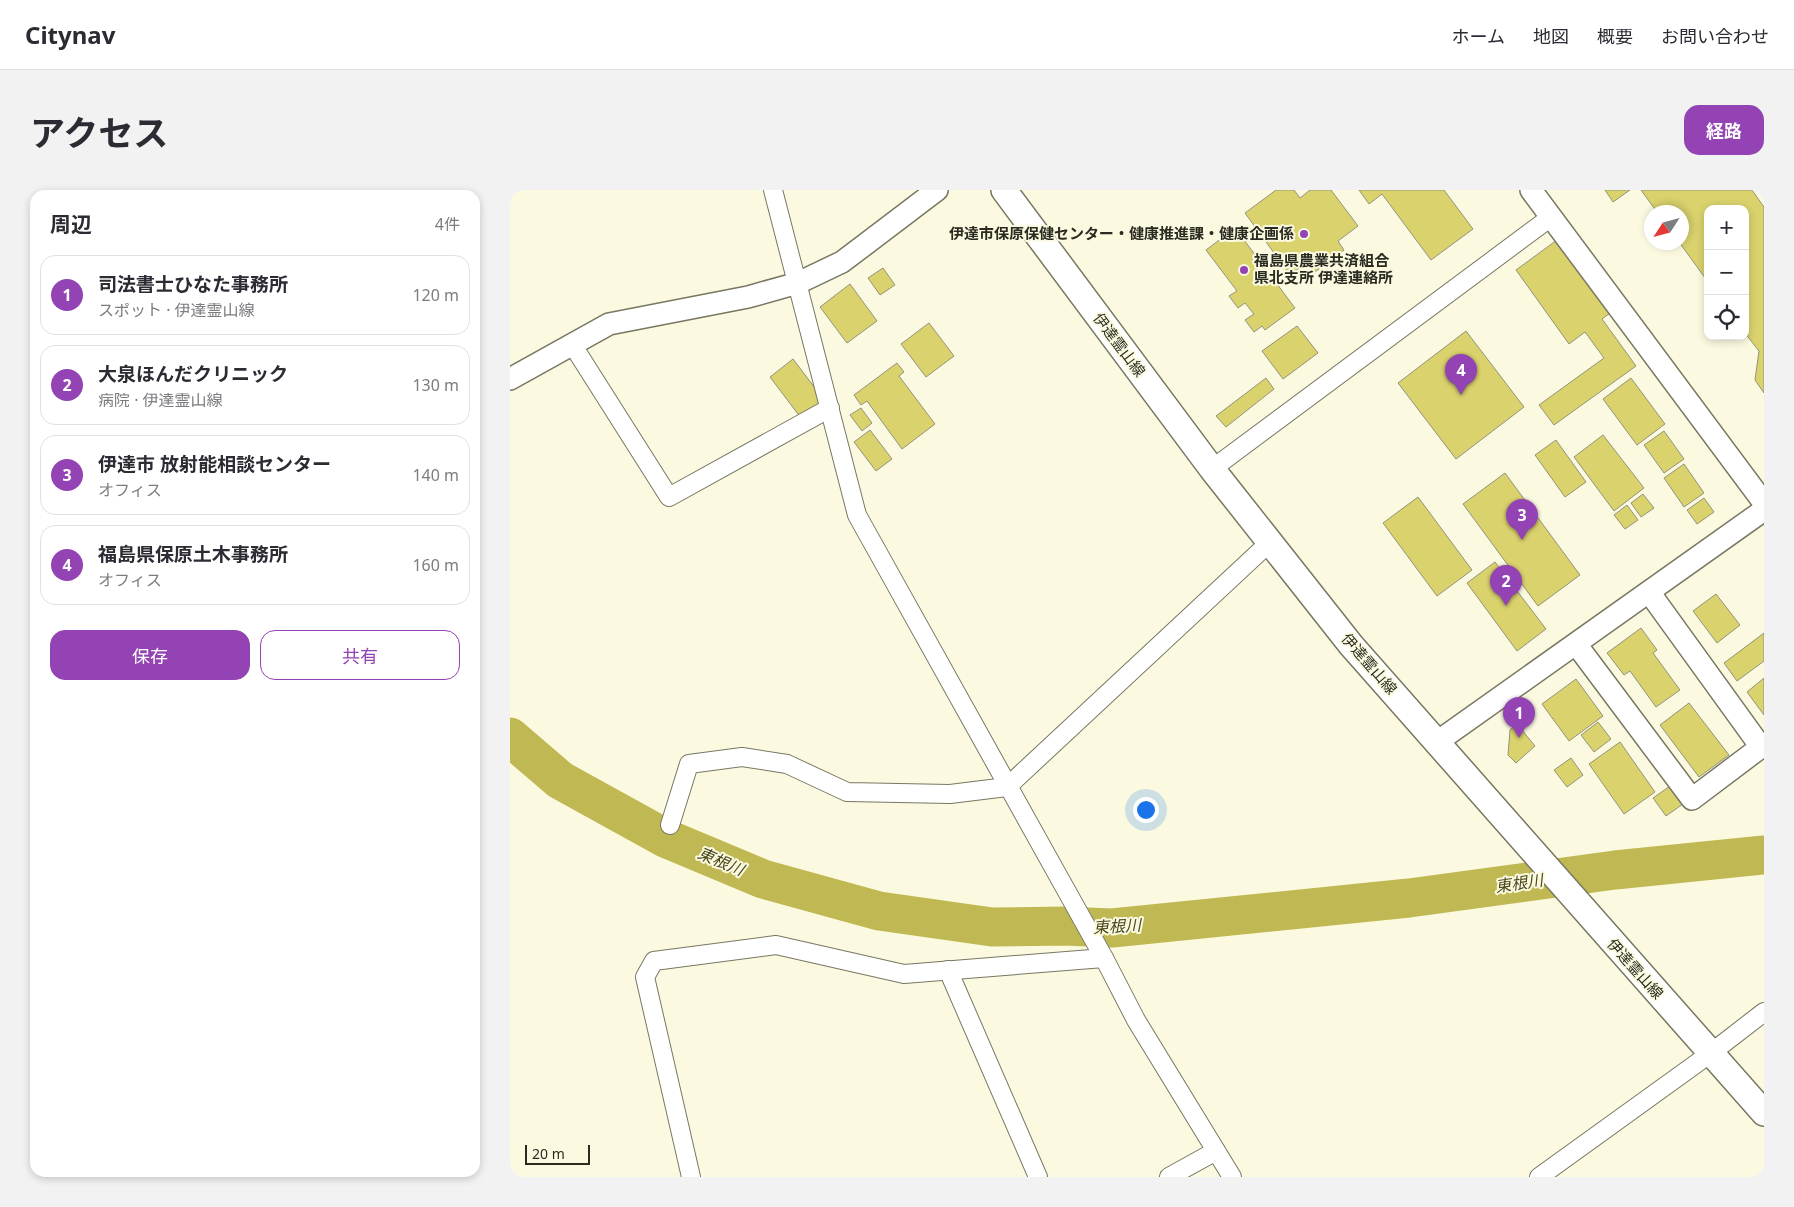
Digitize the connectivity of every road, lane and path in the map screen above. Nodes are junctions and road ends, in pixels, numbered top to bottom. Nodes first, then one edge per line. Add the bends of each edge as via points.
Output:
1 (773, 190) edge
2 (937, 190) edge
3 (1004, 190) edge
4 (1531, 190) edge
5 (1551, 217) junction
6 (798, 283) junction
7 (572, 344) junction
8 (510, 379) edge
9 (830, 408) junction
10 (1212, 469) junction
11 (1764, 503) edge
12 (1764, 510) edge
13 (1270, 542) junction
14 (1649, 592) junction
15 (1576, 644) junction
16 (1437, 742) junction
17 (1007, 787) junction
18 (670, 824) dead end
19 (1104, 958) junction
20 (948, 970) junction
21 (1764, 1012) edge
22 (1711, 1053) junction
23 (1764, 1113) edge
24 (1216, 1151) junction
25 (691, 1177) edge
26 (1038, 1177) edge
27 (1169, 1177) edge
28 (1232, 1177) edge
29 (1539, 1177) edge

1 - 6 street
2 - 6 street via 842,262
3 - 10 main road, 伊達霊山線
4 - 5 street
5 - 10 street
5 - 11 street
6 - 7 street via 748,297 609,324
6 - 9 street
7 - 8 street
7 - 9 street via 669,497
9 - 17 street via 857,515
10 - 13 main road, 伊達霊山線
12 - 14 street
13 - 16 main road, 伊達霊山線 via 1351,645
13 - 17 street
14 - 15 street
14 - 15 street via 1761,747 1692,798
15 - 16 street
16 - 22 main road, 伊達霊山線
17 - 18 street via 950,794 847,792 787,764 742,757 690,764
17 - 19 street
19 - 20 street
19 - 24 street via 1136,1020
20 - 25 street via 904,974 776,945 654,961 644,977
20 - 26 street
21 - 22 street
22 - 23 main road, 伊達霊山線
22 - 29 street
24 - 27 street
24 - 28 street

